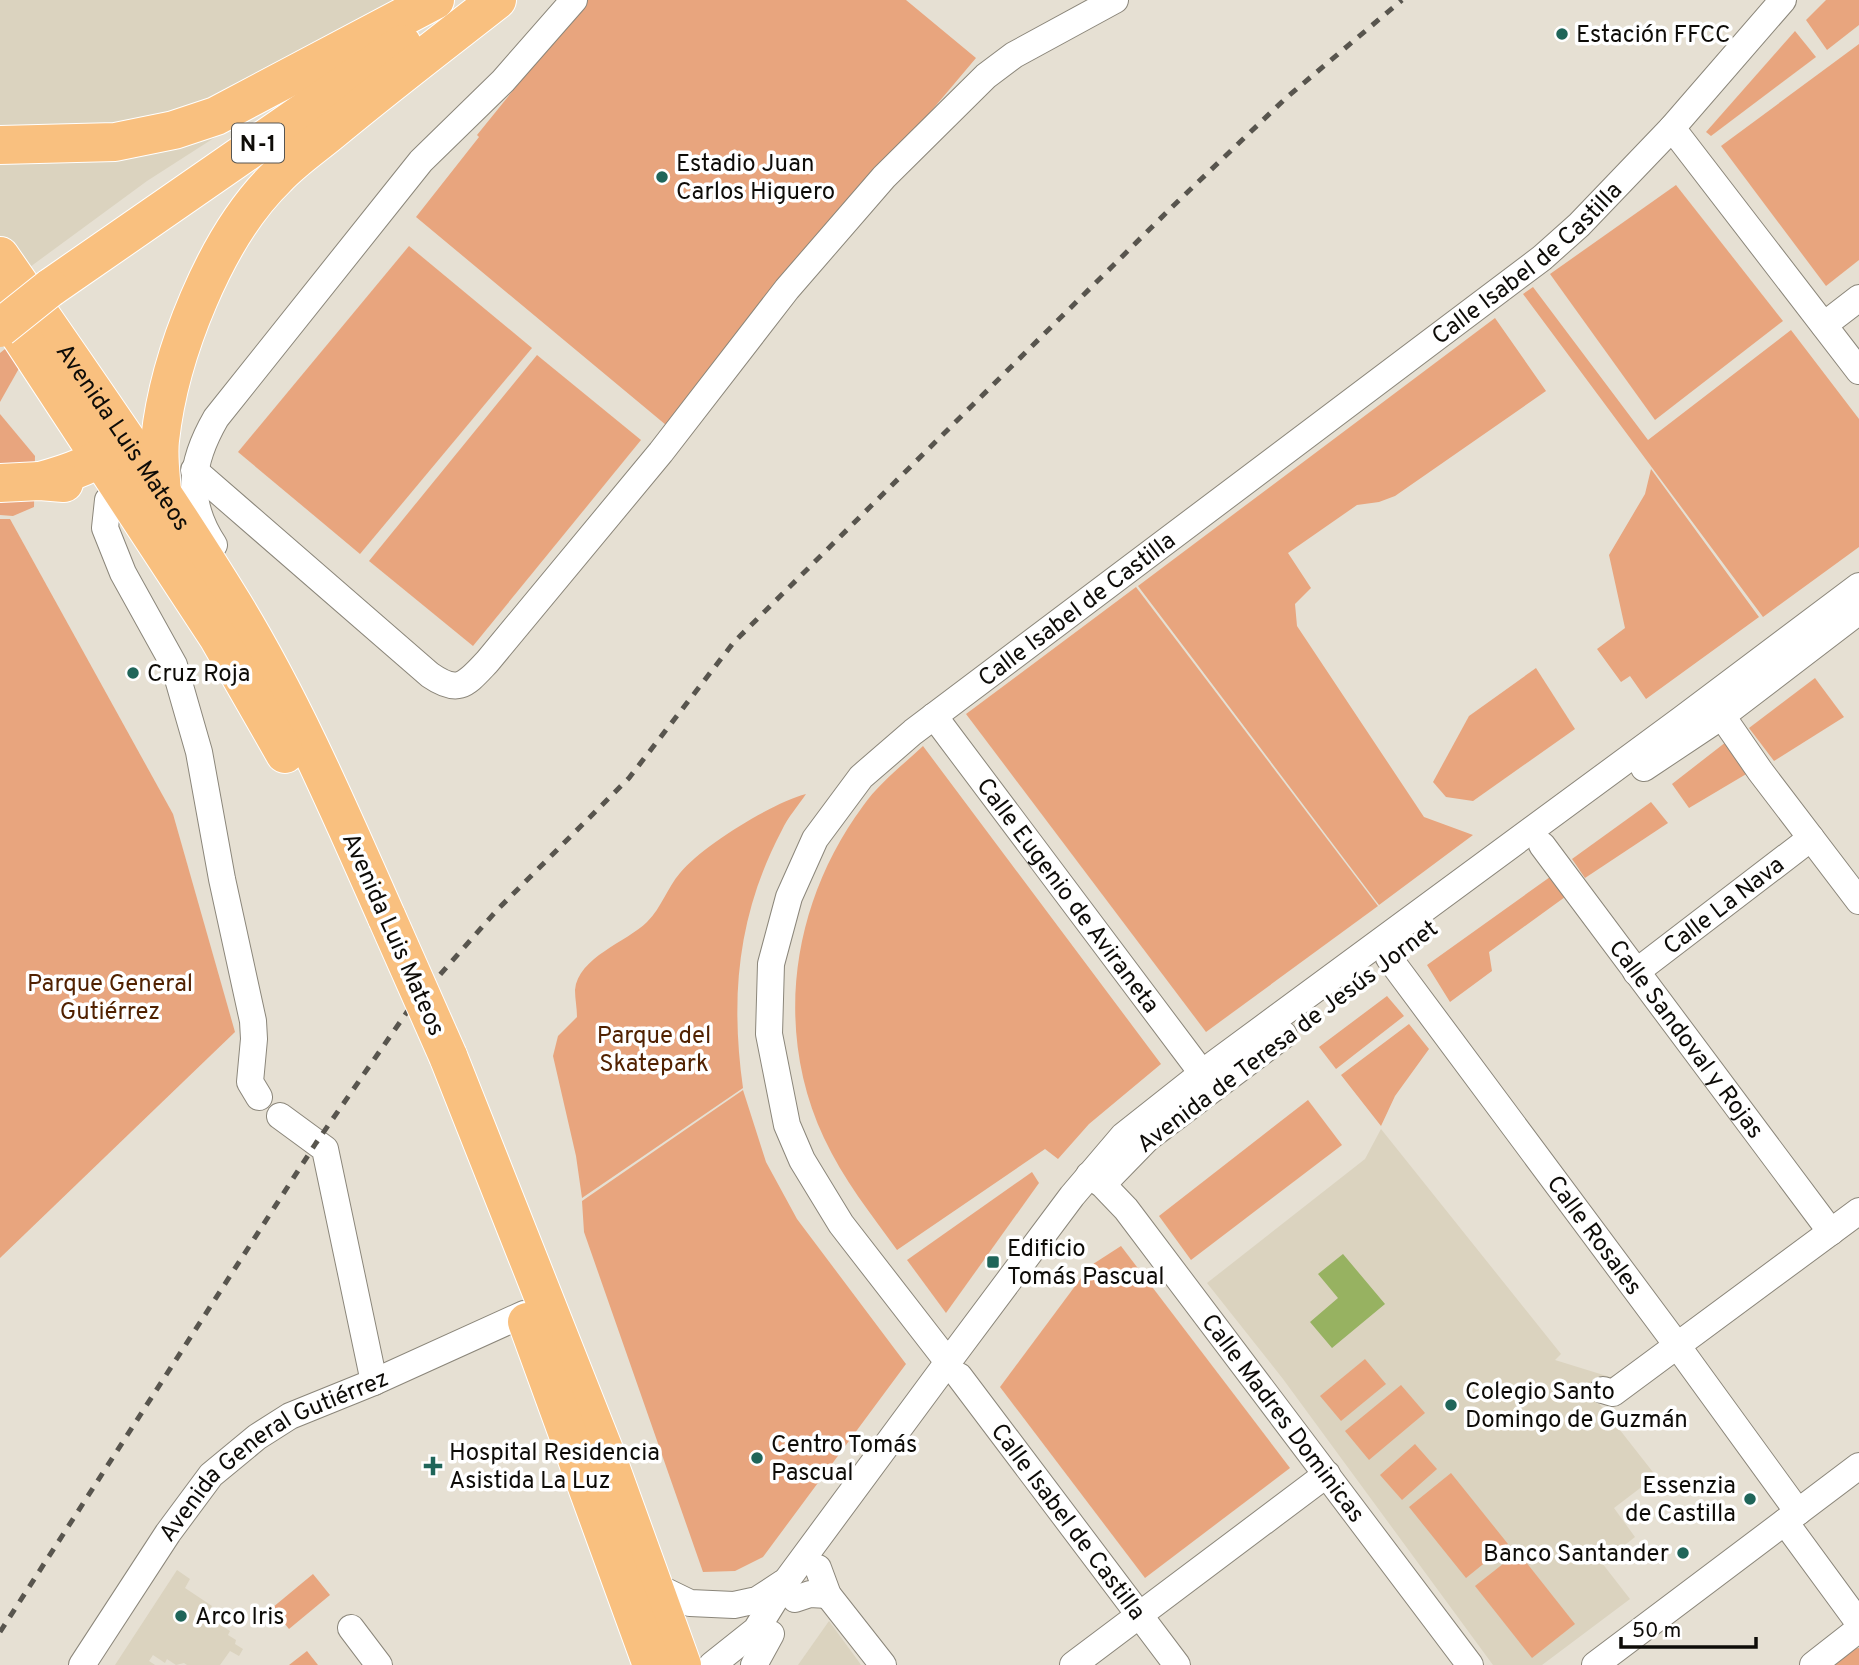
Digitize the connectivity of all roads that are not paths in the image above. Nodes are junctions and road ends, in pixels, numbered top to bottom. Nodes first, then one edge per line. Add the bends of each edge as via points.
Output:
1 (435, 0) edge
2 (467, 0) edge
3 (497, 0) edge
4 (574, 0) edge
5 (1115, 0) edge
6 (1783, 0) edge
7 (1672, 128) junction
8 (0, 145) edge
9 (0, 257) edge
10 (1859, 298) edge
11 (0, 305) edge
12 (1824, 325) junction
13 (0, 327) edge
14 (1859, 371) edge
15 (167, 397) junction
16 (114, 450) junction
17 (194, 470) junction
18 (40, 481) junction
19 (0, 483) edge
20 (135, 502) junction
21 (1859, 586) edge
22 (1859, 611) edge
23 (934, 716) junction
24 (1722, 716) junction
25 (1811, 838) junction
26 (1542, 845) junction
27 (1859, 901) edge
28 (376, 915) junction
29 (1389, 958) junction
30 (1636, 972) junction
31 (438, 1066) junction
32 (1202, 1073) junction
33 (259, 1097) dead end
34 (280, 1116) dead end
35 (1096, 1180) junction
36 (1859, 1211) edge
37 (1831, 1232) junction
38 (524, 1314) junction
39 (1678, 1347) junction
40 (954, 1369) junction
41 (374, 1382) junction
42 (1603, 1390) dead end
43 (1859, 1466) edge
44 (1327, 1474) junction
45 (1791, 1517) junction
46 (818, 1568) junction
47 (653, 1585) junction
48 (791, 1590) junction
49 (828, 1595) junction
50 (1140, 1616) junction
51 (1859, 1623) edge
52 (351, 1628) dead end
53 (1859, 1629) edge
54 (771, 1634) junction
55 (82, 1665) edge
56 (379, 1665) edge
57 (652, 1665) edge
58 (682, 1665) edge
59 (712, 1665) edge
60 (740, 1665) edge
61 (754, 1665) edge
62 (883, 1665) edge
63 (1073, 1665) edge
64 (1177, 1665) edge
65 (1470, 1665) edge
66 (1595, 1665) edge
67 (1813, 1665) edge

1 - 8 highway, N-1 via 216,116 116,142
2 - 13 highway, N-1, bridge via 286,122
3 - 15 highway, N-1 via 276,177 247,212 214,268 190,321
4 - 17 street via 503,81 421,161 216,418 202,442
5 - 17 street via 1014,55 986,76 884,177 786,289 662,453 468,683 457,687 430,675
6 - 7 street, Calle Isabel de Castilla
7 - 12 street
7 - 23 street, Calle Isabel de Castilla via 1542,258
9 - 16 highway, Avenida Luis Mateos
10 - 12 street
11 - 16 highway, Avenida Luis Mateos
12 - 14 street
15 - 16 highway, N-1
15 - 20 highway, N-1 via 159,443
16 - 18 highway, N-1 via 68,474
16 - 20 highway, Avenida Luis Mateos
17 - 28 street via 194,492 204,530 262,624 370,839
18 - 19 highway, N-1
18 - 20 highway, N-1 via 70,484
20 - 28 highway, Avenida Luis Mateos
20 - 28 highway, Avenida Luis Mateos via 234,606 321,769
20 - 33 street via 105,528 123,573 174,665 199,752 253,1021 250,1082
21 - 32 street, Avenida de Teresa de Jesús Jornet
22 - 24 street, Avenida de Teresa de Jesús Jornet
23 - 32 street, Calle Eugenio de Aviraneta
23 - 40 street, Calle Isabel de Castilla via 860,777 815,839 789,897 771,964 769,1034 787,1125 802,1160 841,1224
24 - 25 street
24 - 26 street, Avenida de Teresa de Jesús Jornet
25 - 27 street
25 - 30 street, Calle La Nava
26 - 29 street, Avenida de Teresa de Jesús Jornet
26 - 30 street, Calle Sandoval y Rojas
28 - 31 highway, Avenida Luis Mateos, bridge
29 - 35 street, Avenida de Teresa de Jesús Jornet
29 - 39 street, Calle Rosales
30 - 37 street, Calle Sandoval y Rojas
31 - 38 highway, Avenida Luis Mateos
31 - 47 highway, Avenida Luis Mateos via 557,1328
32 - 35 street, Avenida de Teresa de Jesús Jornet via 1123,1136
34 - 41 street via 325,1149
35 - 40 street, Avenida de Teresa de Jesús Jornet via 1052,1249
35 - 44 street, Calle Madres Dominicas via 1126,1209
36 - 37 street
37 - 39 street
38 - 41 street, Avenida General Gutiérrez
38 - 57 highway, Avenida Luis Mateos
39 - 42 street via 1613,1393
39 - 45 street, Calle Rosales
40 - 46 street, Avenida de Teresa de Jesús Jornet
40 - 48 street, Avenida de Teresa de Jesús Jornet
40 - 50 street, Calle Isabel de Castilla
41 - 55 street, Avenida General Gutiérrez via 290,1416 211,1475
43 - 45 street
44 - 50 street
44 - 65 street, Calle Madres Dominicas
45 - 51 street, Calle Rosales
45 - 66 street
46 - 48 street, Avenida de Teresa de Jesús Jornet
46 - 49 street
47 - 48 street, Avenida de Teresa de Jesús Jornet via 690,1603 734,1605
47 - 58 highway, Avenida Luis Mateos
48 - 49 street
48 - 54 street, Avenida de Teresa de Jesús Jornet
48 - 59 street, Avenida de Teresa de Jesús Jornet via 757,1630
49 - 62 street
50 - 63 street
50 - 64 street, Calle Isabel de Castilla
52 - 56 street
53 - 67 street
54 - 60 street, Avenida de Teresa de Jesús Jornet
54 - 61 street, Avenida de Teresa de Jesús Jornet

